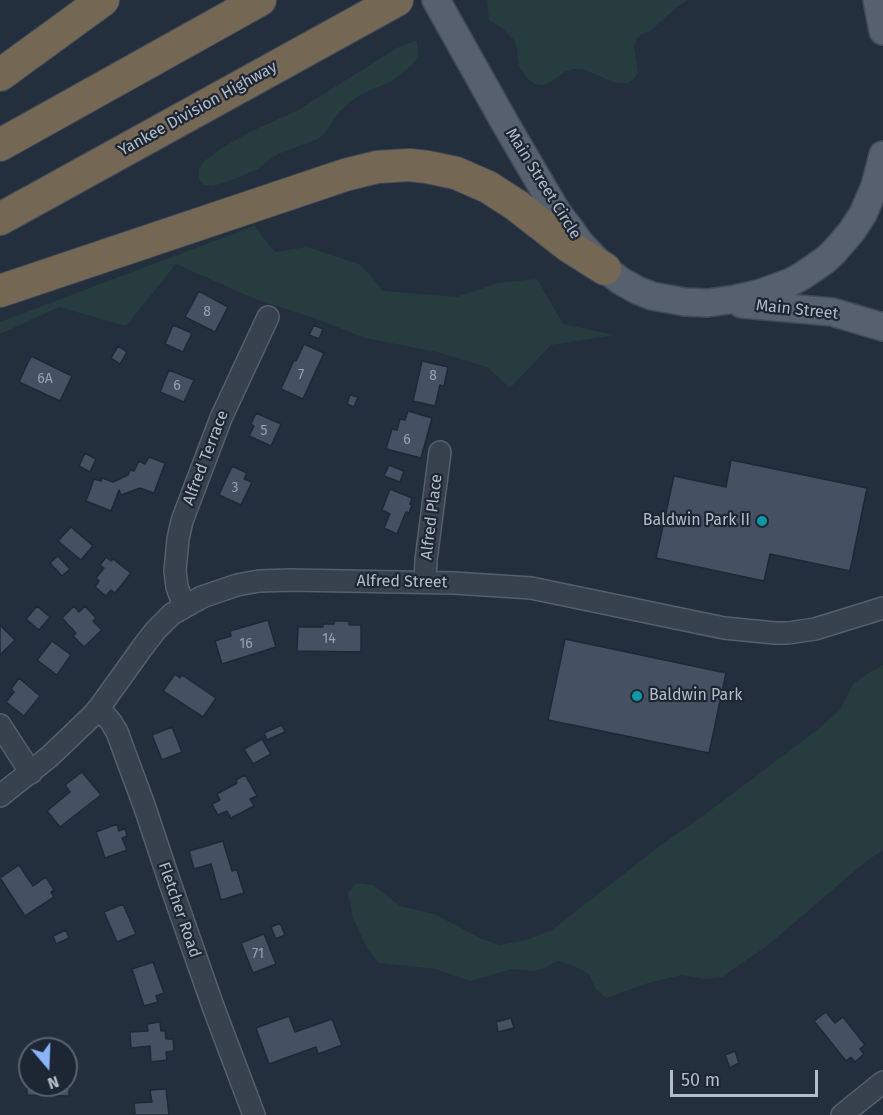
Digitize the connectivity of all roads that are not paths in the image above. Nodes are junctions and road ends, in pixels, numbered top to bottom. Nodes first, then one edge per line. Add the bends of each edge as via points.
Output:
1 (103, 0) edge
2 (260, 0) edge
3 (397, 0) edge
4 (436, 0) edge
5 (878, 0) edge
6 (883, 31) edge
7 (0, 75) edge
8 (0, 145) edge
9 (883, 155) edge
10 (0, 219) edge
11 (605, 269) junction
12 (0, 291) edge
13 (708, 303) junction
14 (268, 316) dead end
15 (883, 327) edge
16 (440, 452) dead end
17 (425, 582) junction
18 (184, 606) junction
19 (883, 608) edge
20 (99, 708) junction
21 (0, 725) edge
22 (31, 773) junction
23 (0, 796) edge
24 (883, 1082) edge
25 (254, 1115) edge
26 (842, 1115) edge

1 - 7 highway
2 - 8 highway
3 - 10 highway, Yankee Division Highway
4 - 11 main road, Main Street Circle via 557,212
5 - 6 main road
9 - 13 main road, Main Street Circle via 863,214 824,261 791,282 767,291
11 - 12 highway via 488,187 442,170 400,165 345,175
11 - 13 main road, Main Street Circle via 652,296
13 - 15 main road, Main Street via 832,312
14 - 18 street, Alfred Terrace via 221,418 182,521 175,571
16 - 17 street, Alfred Place
17 - 18 street, Alfred Street via 259,581 213,592
17 - 19 street, Alfred Street via 531,588 761,633 815,629
18 - 20 street, Alfred Street via 155,632
20 - 22 street, Alfred Street
20 - 25 street, Fletcher Road via 117,732
21 - 22 street
22 - 23 street, Alfred Street
24 - 26 street

